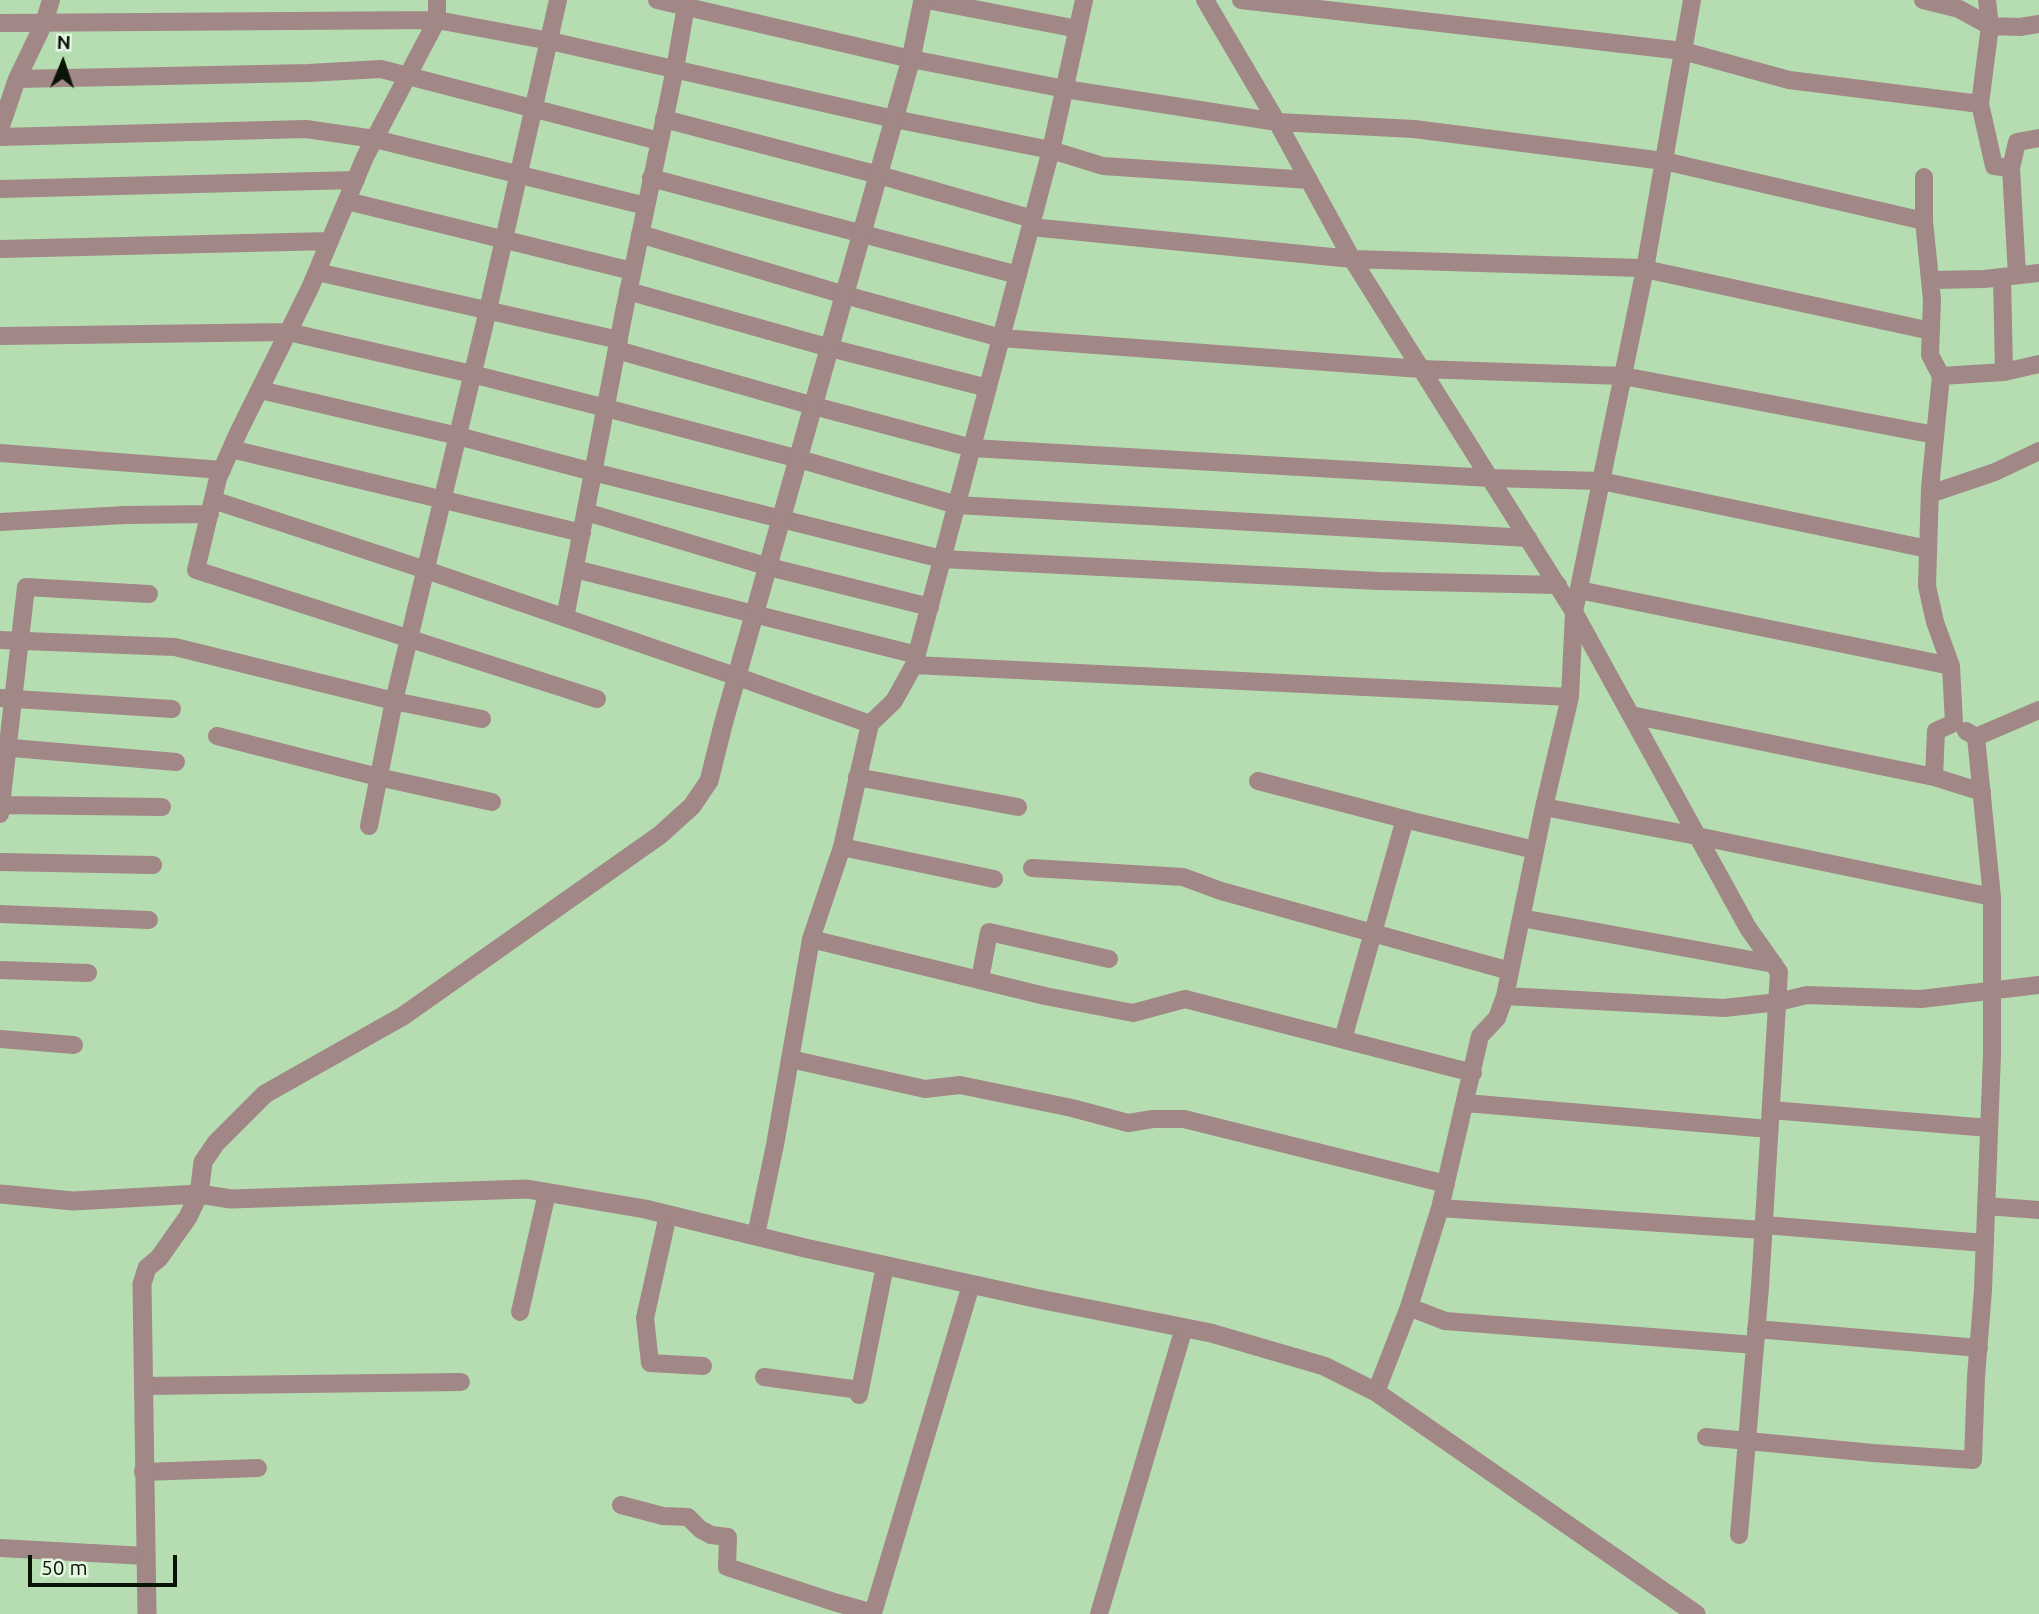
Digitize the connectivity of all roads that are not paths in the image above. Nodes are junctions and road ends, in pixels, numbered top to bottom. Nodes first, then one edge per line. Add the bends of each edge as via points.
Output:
1 (51, 0) edge
2 (436, 0) edge
3 (558, 0) edge
4 (657, 0) edge
5 (925, 0) edge
6 (1084, 0) edge
7 (1205, 0) edge
8 (1241, 0) edge
9 (1692, 0) edge
10 (1923, 0) edge
11 (1987, 0) edge
12 (686, 3) edge
13 (437, 20) junction
14 (0, 23) edge
15 (44, 23) junction
16 (2039, 24) edge
17 (1990, 26) junction
18 (1078, 29) junction
19 (550, 41) junction
20 (1683, 51) junction
21 (911, 59) junction
22 (676, 69) junction
23 (409, 76) junction
24 (10, 84) edge
25 (1065, 89) junction
26 (1980, 104) junction
27 (534, 110) junction
28 (664, 119) junction
29 (894, 119) junction
30 (1277, 122) junction
31 (0, 129) edge
32 (0, 137) edge
33 (2039, 138) edge
34 (375, 139) junction
35 (659, 141) junction
36 (1052, 149) junction
37 (1664, 161) junction
38 (2011, 169) junction
39 (519, 175) junction
40 (879, 175) junction
41 (652, 177) junction
42 (1924, 177) dead end
43 (356, 180) junction
44 (1309, 180) junction
45 (0, 189) edge
46 (347, 201) junction
47 (646, 206) junction
48 (1924, 221) junction
49 (1032, 223) junction
50 (862, 233) junction
51 (640, 234) junction
52 (503, 240) junction
53 (330, 241) junction
54 (0, 249) edge
55 (1352, 259) junction
56 (1645, 269) junction
57 (632, 271) junction
58 (317, 272) junction
59 (2039, 273) edge
60 (1018, 275) junction
61 (2009, 276) junction
62 (1930, 280) junction
63 (628, 291) junction
64 (845, 295) junction
65 (488, 310) junction
66 (1931, 331) junction
67 (288, 332) junction
68 (0, 336) edge
69 (1001, 338) junction
70 (618, 345) junction
71 (830, 348) junction
72 (2039, 364) edge
73 (1421, 369) junction
74 (2004, 372) junction
75 (472, 374) junction
76 (1623, 376) junction
77 (1941, 376) junction
78 (988, 388) junction
79 (260, 390) junction
80 (814, 406) junction
81 (606, 408) junction
82 (1935, 435) junction
83 (458, 436) junction
84 (972, 448) junction
85 (231, 449) junction
86 (2039, 451) edge
87 (0, 453) edge
88 (799, 459) junction
89 (222, 470) junction
90 (593, 472) junction
91 (1490, 478) junction
92 (1601, 481) junction
93 (1930, 494) junction
94 (443, 501) junction
95 (957, 505) junction
96 (211, 507) junction
97 (586, 512) junction
98 (782, 519) junction
99 (0, 522) edge
100 (582, 533) junction
101 (1528, 538) junction
102 (1928, 549) junction
103 (942, 559) junction
104 (769, 567) junction
105 (575, 569) junction
106 (426, 570) junction
107 (1558, 585) junction
108 (1579, 590) junction
109 (149, 594) dead end
110 (930, 607) junction
111 (1574, 612) junction
112 (755, 615) junction
113 (565, 618) junction
114 (409, 639) junction
115 (0, 640) edge
116 (20, 641) junction
117 (915, 660) junction
118 (1951, 666) junction
119 (738, 677) junction
120 (1570, 697) junction
121 (7, 698) edge
122 (597, 699) dead end
123 (394, 701) junction
124 (172, 709) dead end
125 (2039, 710) edge
126 (1631, 715) junction
127 (482, 719) dead end
128 (1954, 723) junction
129 (870, 724) junction
130 (217, 736) dead end
131 (1976, 737) junction
132 (4, 747) edge
133 (176, 762) dead end
134 (378, 777) junction
135 (857, 777) junction
136 (1934, 777) junction
137 (1258, 781) dead end
138 (1982, 792) junction
139 (492, 803) dead end
140 (162, 807) dead end
141 (1018, 807) dead end
142 (1544, 807) junction
143 (0, 808) edge
144 (1405, 819) junction
145 (369, 826) dead end
146 (1697, 836) junction
147 (842, 847) junction
148 (1535, 850) junction
149 (0, 862) edge
150 (153, 865) dead end
151 (1032, 868) dead end
152 (993, 880) dead end
153 (1992, 897) junction
154 (0, 914) edge
155 (1521, 918) junction
156 (149, 920) dead end
157 (1373, 933) junction
158 (811, 939) junction
159 (1109, 958) dead end
160 (1774, 964) junction
161 (0, 970) edge
162 (1510, 971) junction
163 (88, 973) dead end
164 (980, 979) junction
165 (2039, 985) edge
166 (1992, 990) junction
167 (1505, 996) junction
168 (1779, 1002) junction
169 (0, 1039) edge
170 (1343, 1040) junction
171 (74, 1045) dead end
172 (790, 1059) junction
173 (1473, 1073) junction
174 (1466, 1103) junction
175 (1771, 1110) junction
176 (1989, 1128) junction
177 (1769, 1129) junction
178 (1446, 1184) junction
179 (547, 1193) junction
180 (0, 1194) edge
181 (199, 1194) junction
182 (1986, 1206) junction
183 (1440, 1208) junction
184 (2039, 1210) edge
185 (668, 1215) junction
186 (1763, 1227) junction
187 (756, 1235) junction
188 (1985, 1243) junction
189 (885, 1266) junction
190 (971, 1284) junction
191 (1409, 1307) junction
192 (520, 1312) dead end
193 (1184, 1328) junction
194 (1756, 1337) junction
195 (1979, 1348) junction
196 (703, 1366) dead end
197 (764, 1377) dead end
198 (461, 1382) dead end
199 (144, 1386) junction
200 (1376, 1392) junction
201 (1706, 1437) dead end
202 (1747, 1440) junction
203 (258, 1468) dead end
204 (143, 1472) junction
205 (621, 1505) dead end
206 (1739, 1535) dead end
207 (0, 1548) edge
208 (146, 1556) junction
209 (147, 1614) edge
210 (1099, 1614) edge
211 (1696, 1614) edge

1 - 15 street
2 - 13 street
3 - 19 street
4 - 12 street
5 - 18 street
5 - 21 street
6 - 18 street
7 - 30 street
8 - 20 street
9 - 20 street
10 - 17 street via 1959,9
11 - 17 street
12 - 21 street
12 - 22 street
13 - 15 street
13 - 19 street
13 - 23 street
14 - 15 street
15 - 24 street
16 - 17 street
17 - 26 street
18 - 25 street
19 - 22 street
19 - 27 street
20 - 26 street via 1790,80
20 - 37 street
21 - 25 street
21 - 29 street
22 - 28 street
22 - 29 street
23 - 24 street via 381,69
23 - 27 street
23 - 34 street
24 - 31 street
25 - 30 street
25 - 36 street
26 - 38 street via 1994,166
27 - 35 street
27 - 39 street
28 - 35 street
28 - 40 street
29 - 36 street
29 - 40 street
30 - 37 street via 1414,129
30 - 44 street
32 - 34 street via 306,129
33 - 38 street via 2017,142
34 - 39 street
34 - 43 street
35 - 41 street
36 - 44 street via 1103,166
36 - 49 street
37 - 48 street
37 - 56 street
38 - 61 street
39 - 47 street
39 - 52 street
40 - 49 street
40 - 50 street
41 - 47 street
41 - 50 street
42 - 48 street
43 - 45 street
43 - 46 street
44 - 55 street
46 - 52 street
46 - 53 street
47 - 51 street
48 - 62 street
49 - 55 street
49 - 60 street
50 - 60 street
50 - 64 street
51 - 57 street
51 - 64 street
52 - 57 street
52 - 65 street
53 - 54 street
53 - 58 street
55 - 56 street
55 - 73 street
56 - 66 street
56 - 76 street
57 - 63 street
58 - 65 street
58 - 67 street
59 - 61 street
60 - 69 street
61 - 62 street
61 - 74 street
62 - 66 street
63 - 70 street
63 - 71 street
64 - 69 street
64 - 71 street
65 - 70 street
65 - 75 street
66 - 77 street via 1930,355
67 - 68 street
67 - 75 street
67 - 79 street
69 - 73 street
69 - 78 street
70 - 80 street
70 - 81 street
71 - 78 street
71 - 80 street
72 - 74 street
73 - 76 street
73 - 91 street
74 - 77 street
75 - 81 street
75 - 83 street
76 - 82 street
76 - 92 street
77 - 82 street
78 - 84 street
79 - 83 street
79 - 85 street
80 - 84 street
80 - 88 street
81 - 88 street
81 - 90 street
82 - 93 street
83 - 90 street
83 - 94 street
84 - 91 street
84 - 95 street
85 - 89 street
85 - 94 street
86 - 93 street
87 - 89 street
88 - 95 street
88 - 98 street
89 - 96 street
90 - 97 street
90 - 98 street
91 - 92 street
91 - 101 street
92 - 102 street
92 - 108 street
93 - 102 street
94 - 100 street
94 - 106 street
95 - 101 street
95 - 103 street
96 - 99 street
96 - 106 street
96 - 114 street via 196,570
97 - 100 street
97 - 104 street
98 - 103 street
98 - 104 street
100 - 105 street
101 - 107 street
102 - 118 street via 1927,586
103 - 107 street via 1378,581
103 - 110 street
104 - 110 street
104 - 112 street
105 - 112 street
105 - 113 street
106 - 113 street
106 - 114 street
107 - 111 street
108 - 111 street
108 - 118 street
109 - 116 street via 26,587
110 - 117 street
111 - 120 street
111 - 126 street
112 - 117 street
112 - 119 street
113 - 119 street
114 - 122 street
114 - 123 street
115 - 116 street
116 - 121 street
116 - 123 street via 176,647
117 - 120 street
117 - 129 street via 894,701
118 - 128 street
119 - 129 street
119 - 181 street via 709,781 692,806 660,835 403,1016 265,1094 203,1162
120 - 142 street
121 - 124 street
121 - 132 street
123 - 127 street
123 - 134 street
125 - 131 street
126 - 136 street
126 - 146 street
128 - 131 street
128 - 136 street via 1936,731
129 - 135 street
130 - 134 street
131 - 138 street
132 - 133 street
132 - 143 street
134 - 139 street
134 - 145 street
135 - 141 street
135 - 147 street
136 - 138 street
137 - 144 street
138 - 153 street
140 - 143 street
142 - 146 street
142 - 148 street
144 - 148 street
144 - 157 street
146 - 153 street
146 - 160 street via 1748,928
147 - 152 street
147 - 158 street
148 - 155 street
149 - 150 street
151 - 157 street via 1182,877
153 - 166 street
154 - 156 street
155 - 160 street
155 - 162 street
157 - 162 street
157 - 170 street
158 - 164 street
158 - 172 street
159 - 164 street via 989,932
160 - 168 street via 1779,972
161 - 163 street
162 - 167 street
164 - 170 street via 1133,1013 1185,999
165 - 166 street
166 - 168 street via 1921,999 1807,995
166 - 176 street
167 - 168 street via 1724,1008
167 - 173 street via 1497,1018 1480,1036
168 - 175 street
169 - 171 street
170 - 173 street
172 - 178 street via 925,1089 960,1084 1128,1123 1184,1119
172 - 187 street
173 - 174 street
174 - 177 street
174 - 178 street
175 - 176 street
175 - 177 street
176 - 182 street
177 - 186 street
178 - 183 street
179 - 181 street via 527,1189 231,1199
179 - 185 street
179 - 192 street
180 - 181 street via 73,1201
181 - 199 street via 188,1217 147,1268 142,1284
182 - 184 street
182 - 188 street
183 - 186 street
183 - 191 street
185 - 187 street
185 - 196 street via 645,1318 650,1363
186 - 188 street
186 - 194 street
187 - 189 street
188 - 195 street
189 - 190 street
189 - 197 street via 859,1392
190 - 193 street
190 - 205 street via 873,1613 727,1567 728,1537 711,1535 688,1517
191 - 194 street via 1445,1321
191 - 200 street
193 - 200 street via 1324,1366
193 - 210 street
194 - 195 street
194 - 202 street
195 - 202 street via 1973,1460
198 - 199 street
199 - 204 street
200 - 211 street
201 - 202 street
202 - 206 street
203 - 204 street
204 - 208 street
207 - 208 street
208 - 209 street

